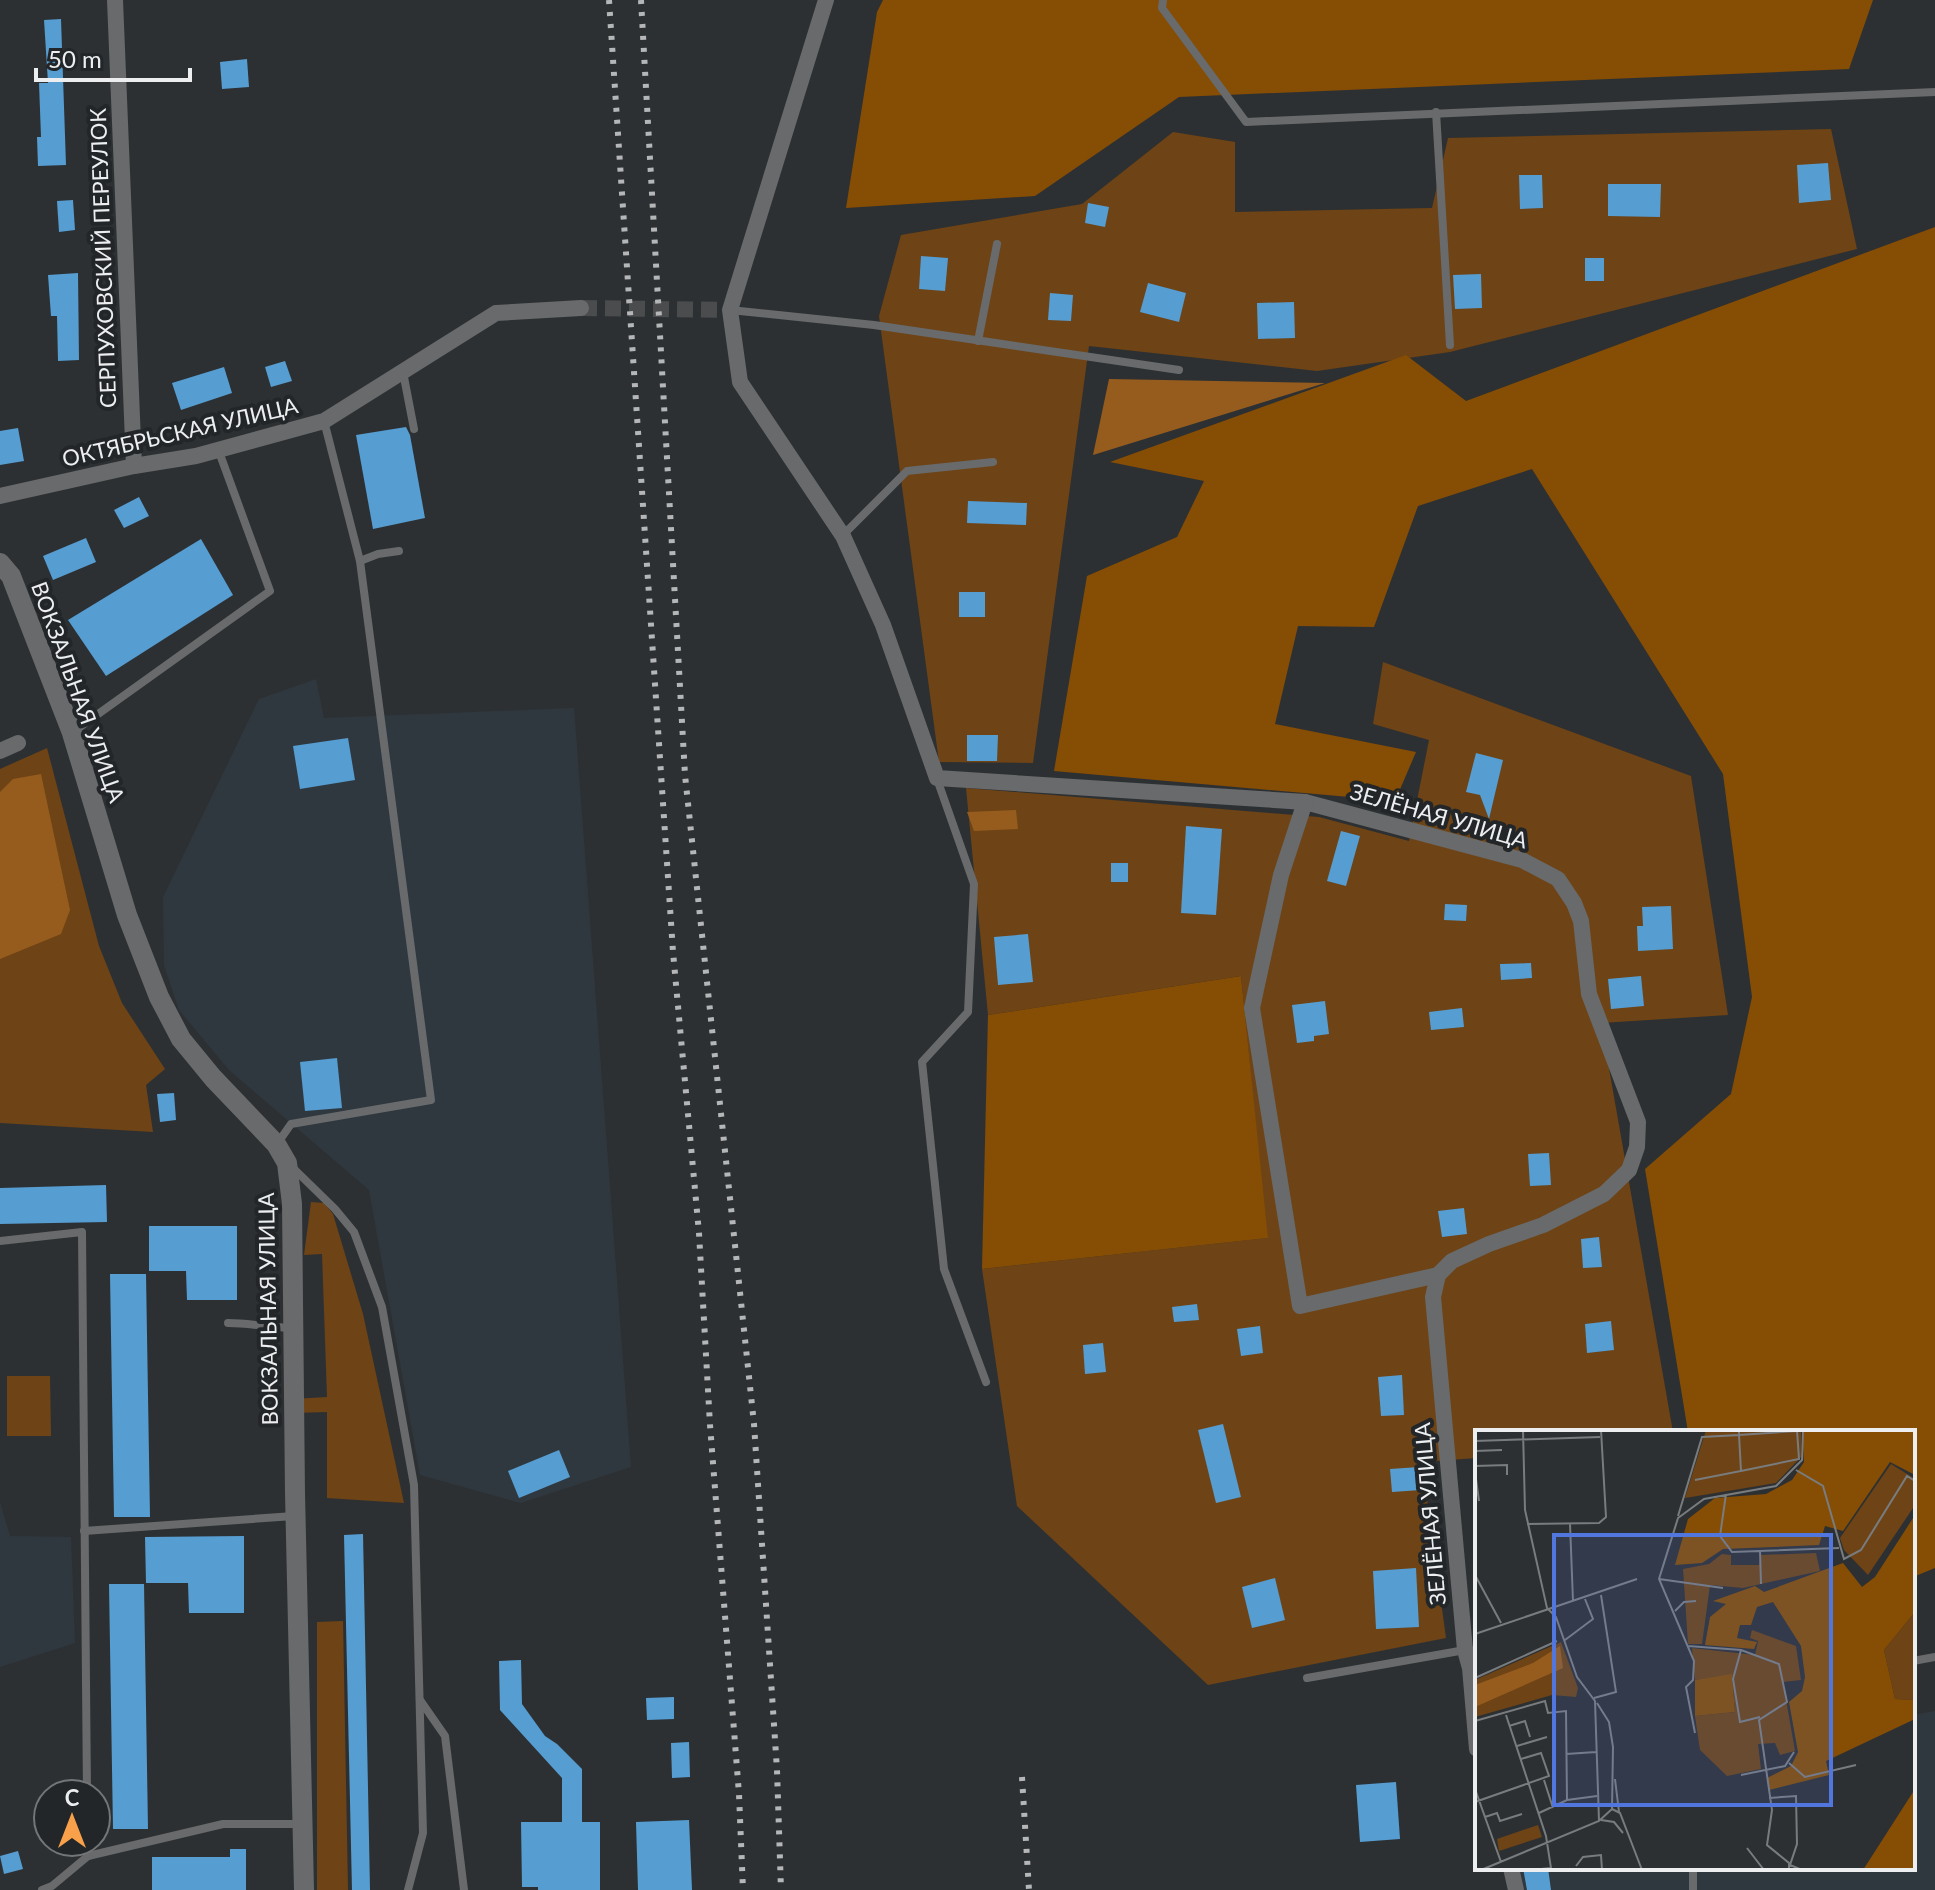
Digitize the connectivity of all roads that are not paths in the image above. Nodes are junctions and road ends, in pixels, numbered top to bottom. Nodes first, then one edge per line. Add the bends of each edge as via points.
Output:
1 (115, 0) edge
2 (826, 0) edge
3 (1163, 0) edge
4 (1935, 92) edge
5 (1436, 112) junction
6 (997, 244) dead end
7 (581, 308) tunnel mouth
8 (730, 310) junction
9 (978, 341) junction
10 (1450, 345) dead end
11 (1179, 370) dead end
12 (403, 371) junction
13 (324, 421) junction
14 (414, 429) dead end
15 (218, 449) junction
16 (993, 462) dead end
17 (134, 466) junction
18 (0, 496) edge
19 (843, 536) junction
20 (399, 551) dead end
21 (360, 561) junction
22 (0, 563) edge
23 (72, 733) junction
24 (18, 743) dead end
25 (0, 751) edge
26 (937, 778) junction
27 (1305, 802) junction
28 (276, 1144) junction
29 (287, 1163) junction
30 (0, 1241) edge
31 (1438, 1275) junction
32 (228, 1323) dead end
33 (293, 1328) junction
34 (986, 1382) dead end
35 (295, 1516) junction
36 (84, 1531) junction
37 (1471, 1651) edge
38 (1935, 1657) edge
39 (1915, 1661) edge
40 (1307, 1678) dead end
41 (419, 1699) junction
42 (1475, 1726) edge
43 (87, 1778) edge
44 (302, 1824) junction
45 (112, 1850) edge
46 (86, 1858) edge
47 (1511, 1870) edge
48 (42, 1890) edge
49 (304, 1890) edge
50 (408, 1890) edge
51 (464, 1890) edge
52 (1516, 1890) edge

1 - 17 street, СЕРПУХОВСКИЙ ПЕРЕУЛОК
2 - 8 street
3 - 5 lane via 1162,8 1246,122
4 - 5 lane
5 - 10 lane
6 - 9 lane
7 - 12 street, ОКТЯБРЬСКАЯ УЛИЦА via 496,313
8 - 9 lane
8 - 19 street via 740,382
9 - 11 lane
12 - 13 street, ОКТЯБРЬСКАЯ УЛИЦА
12 - 14 lane
13 - 15 street, ОКТЯБРЬСКАЯ УЛИЦА
13 - 21 lane
15 - 17 street, ОКТЯБРЬСКАЯ УЛИЦА
15 - 23 lane via 270,591
16 - 19 lane via 907,471
17 - 18 street, ОКТЯБРЬСКАЯ УЛИЦА
19 - 26 street via 883,625
20 - 21 lane
21 - 28 lane via 431,1100 291,1124
22 - 23 street, ВОКЗАЛЬНАЯ УЛИЦА via 11,576
23 - 28 street, ВОКЗАЛЬНАЯ УЛИЦА via 127,915 159,997 181,1039
24 - 25 street
26 - 27 street, ЗЕЛЁНАЯ УЛИЦА
26 - 34 lane via 974,884 968,1012 922,1062 944,1269
27 - 31 street, ЗЕЛЁНАЯ УЛИЦА via 1281,875 1252,1008 1300,1306
27 - 31 street, ЗЕЛЁНАЯ УЛИЦА via 1522,860 1558,879 1581,921 1589,994 1638,1122 1629,1170 1604,1194 1452,1261
28 - 29 street, ВОКЗАЛЬНАЯ УЛИЦА
29 - 33 street, ВОКЗАЛЬНАЯ УЛИЦА
29 - 41 lane via 354,1232 382,1307 414,1485
30 - 36 lane via 82,1232
31 - 37 street, ЗЕЛЁНАЯ УЛИЦА via 1433,1297
32 - 33 lane
33 - 35 street, ВОКЗАЛЬНАЯ УЛИЦА
35 - 36 lane
35 - 44 street, ВОКЗАЛЬНАЯ УЛИЦА
36 - 43 lane
37 - 40 lane
37 - 42 street, ЗЕЛЁНАЯ УЛИЦА
38 - 39 lane
41 - 50 lane via 423,1833
41 - 51 lane via 445,1736
44 - 45 lane via 223,1824
44 - 49 street, ВОКЗАЛЬНАЯ УЛИЦА
46 - 48 lane
47 - 52 street

